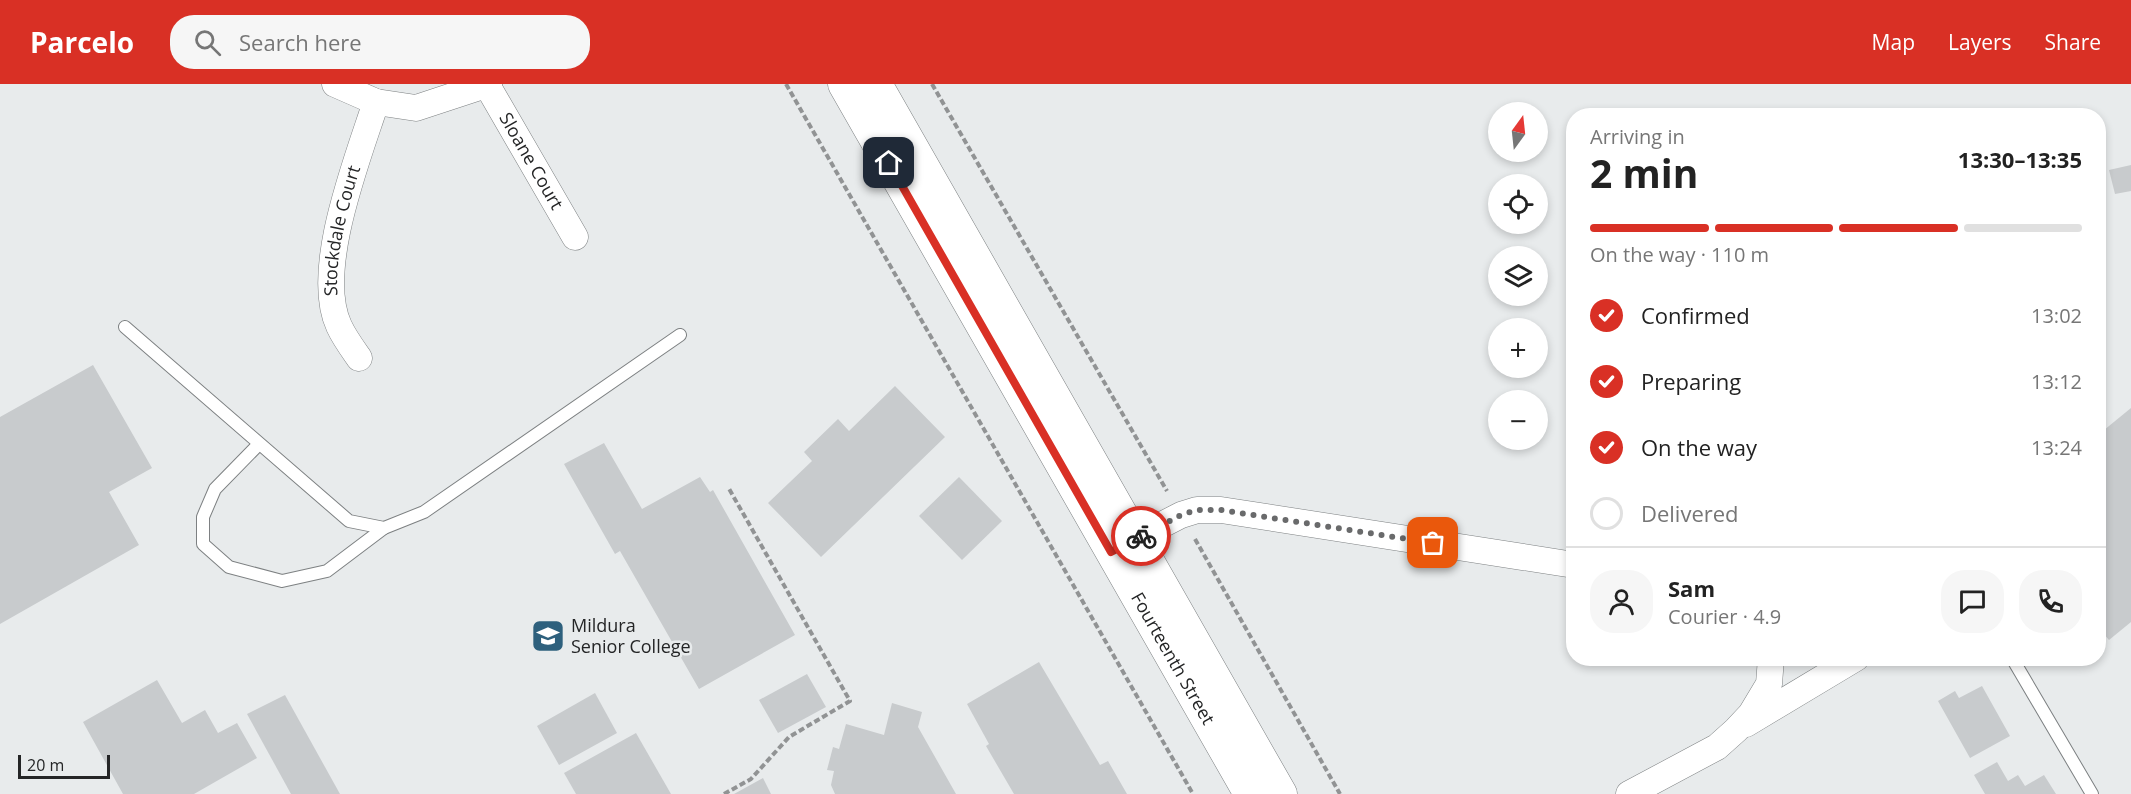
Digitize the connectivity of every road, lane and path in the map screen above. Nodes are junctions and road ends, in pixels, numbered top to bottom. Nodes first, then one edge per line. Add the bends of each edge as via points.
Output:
1 (335, 84) edge
2 (488, 84) edge
3 (786, 84) edge
4 (844, 84) edge
5 (876, 84) edge
6 (932, 84) edge
7 (376, 102) junction
8 (575, 237) dead end
9 (124, 327) dead end
10 (680, 335) dead end
11 (359, 358) dead end
12 (259, 444) junction
13 (728, 487) dead end
14 (1181, 515) junction
15 (384, 528) junction
16 (1123, 545) junction
17 (1566, 564) edge
18 (1770, 666) edge
19 (1843, 666) edge
20 (2017, 666) edge
21 (1736, 730) junction
22 (724, 794) edge
23 (1192, 794) edge
24 (1250, 794) edge
25 (1281, 794) edge
26 (1340, 794) edge
27 (1629, 794) edge
28 (2092, 794) edge

1 - 7 street
2 - 7 street via 416,108
2 - 8 street, Sloane Court
3 - 23 path
4 - 16 street, Fourteenth Street
5 - 16 street, Fourteenth Street
6 - 14 path
7 - 11 street, Stockdale Court via 343,207 333,260 331,294 338,326
9 - 12 lane
10 - 15 lane via 424,512
12 - 15 lane via 349,521
12 - 15 lane via 215,489 203,517 203,544 229,567 282,581 327,571
13 - 22 path via 850,700 789,737 751,779
14 - 16 street
14 - 17 street via 1221,510
14 - 26 path
16 - 24 street, Fourteenth Street
16 - 25 street, Fourteenth Street
18 - 21 street via 1769,684
19 - 21 street
20 - 28 lane
21 - 27 street via 1717,747

